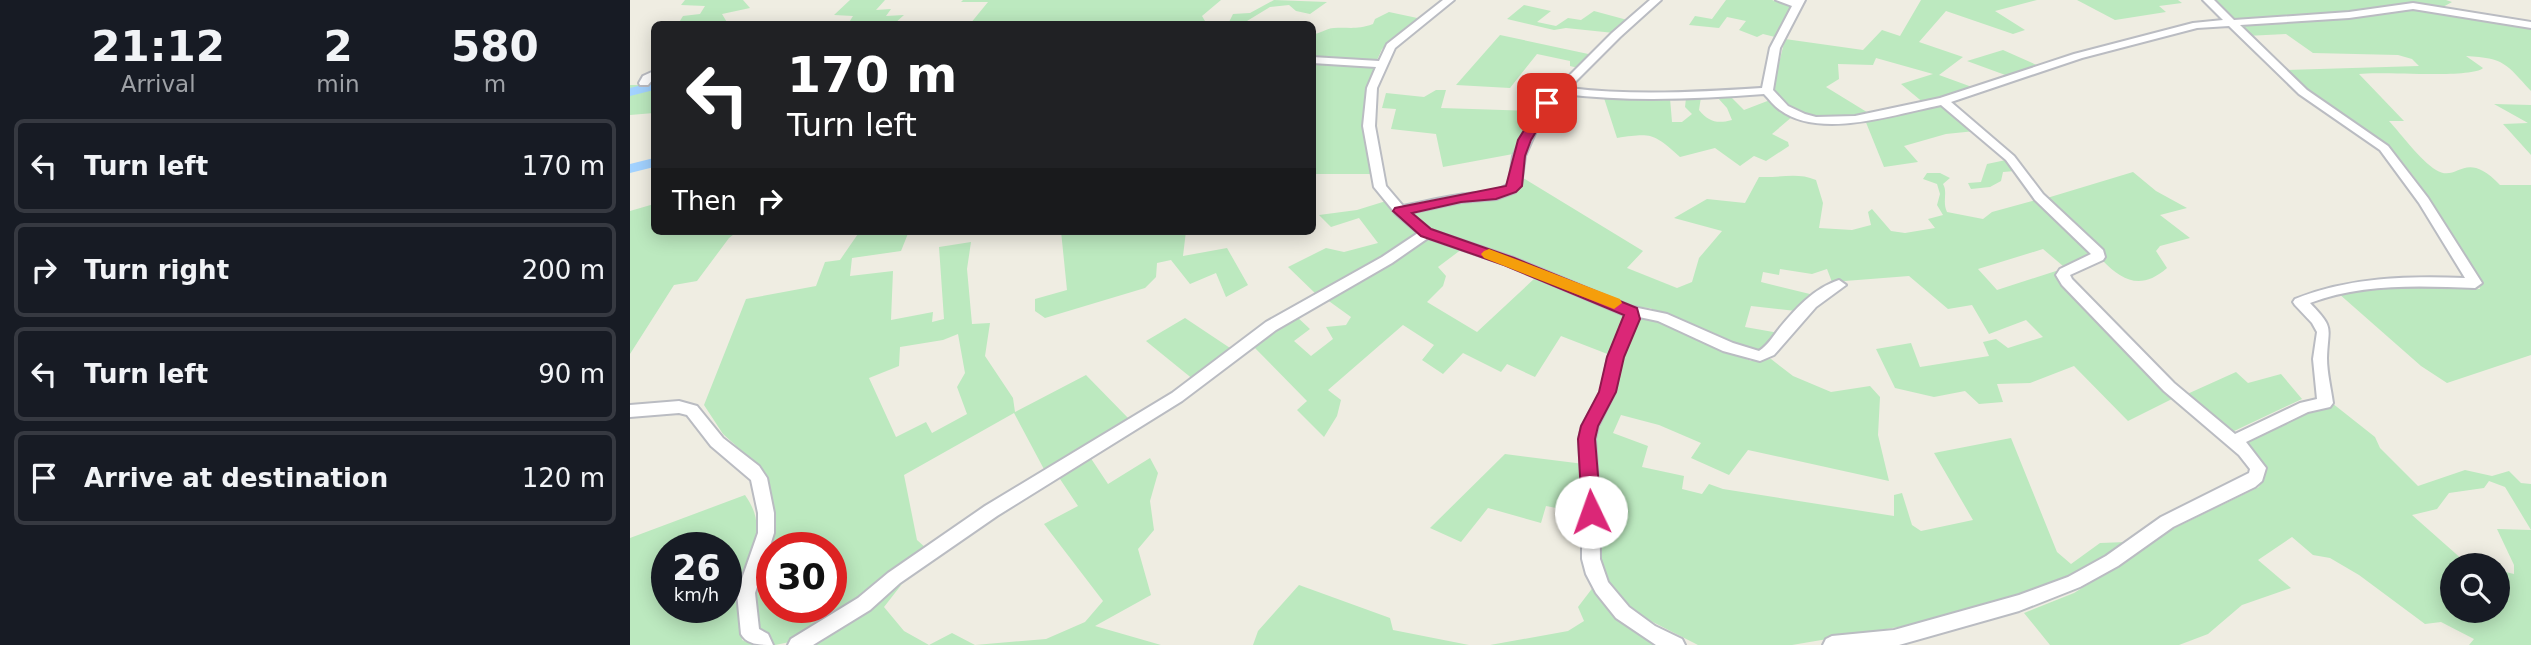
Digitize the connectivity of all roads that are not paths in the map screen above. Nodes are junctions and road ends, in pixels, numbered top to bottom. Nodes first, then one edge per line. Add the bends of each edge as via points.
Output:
1 (1449, 0) edge
2 (1656, 0) edge
3 (1780, 0) edge
4 (2208, 0) edge
5 (1798, 3) edge
6 (2229, 22) junction
7 (2531, 25) edge
8 (1316, 60) edge
9 (1383, 64) junction
10 (651, 76) edge
11 (644, 83) dead end
12 (1563, 91) junction
13 (1767, 91) junction
14 (1944, 101) junction
15 (1400, 211) junction
16 (1426, 233) junction
17 (1839, 285) dead end
18 (1631, 312) junction
19 (630, 411) edge
20 (2234, 441) junction
21 (764, 645) edge
22 (797, 645) edge
23 (1676, 645) edge
24 (1832, 645) edge

1 - 9 street via 1391,46
2 - 12 street
3 - 5 street
4 - 6 street
5 - 13 street via 1775,48
6 - 7 street via 2413,6
6 - 14 street via 2186,27 2078,56
6 - 20 street via 2303,92 2384,148 2424,201 2475,283 2336,288 2300,302 2323,332 2320,359 2325,402
8 - 9 street
9 - 15 street via 1372,88 1369,126 1380,187
10 - 11 street
12 - 13 street via 1673,97
12 - 15 street via 1547,103 1532,126 1511,189
13 - 14 street via 1784,108 1816,120 1882,116
14 - 20 street via 2010,158 2039,197 2098,253 2065,272 2067,282 2169,387
15 - 16 street
16 - 18 street via 1509,261
16 - 22 street via 1271,326 1177,397 991,511 864,604
17 - 18 street via 1824,292 1785,331 1774,349 1760,356 1649,313
18 - 23 street via 1608,392 1587,439 1591,560 1599,583 1613,602 1638,625
19 - 21 street via 692,410 717,442 759,478 766,533 746,593 750,635
20 - 24 street via 2255,461 2256,476 2167,522 2112,562 2074,582 2019,603 1894,638

